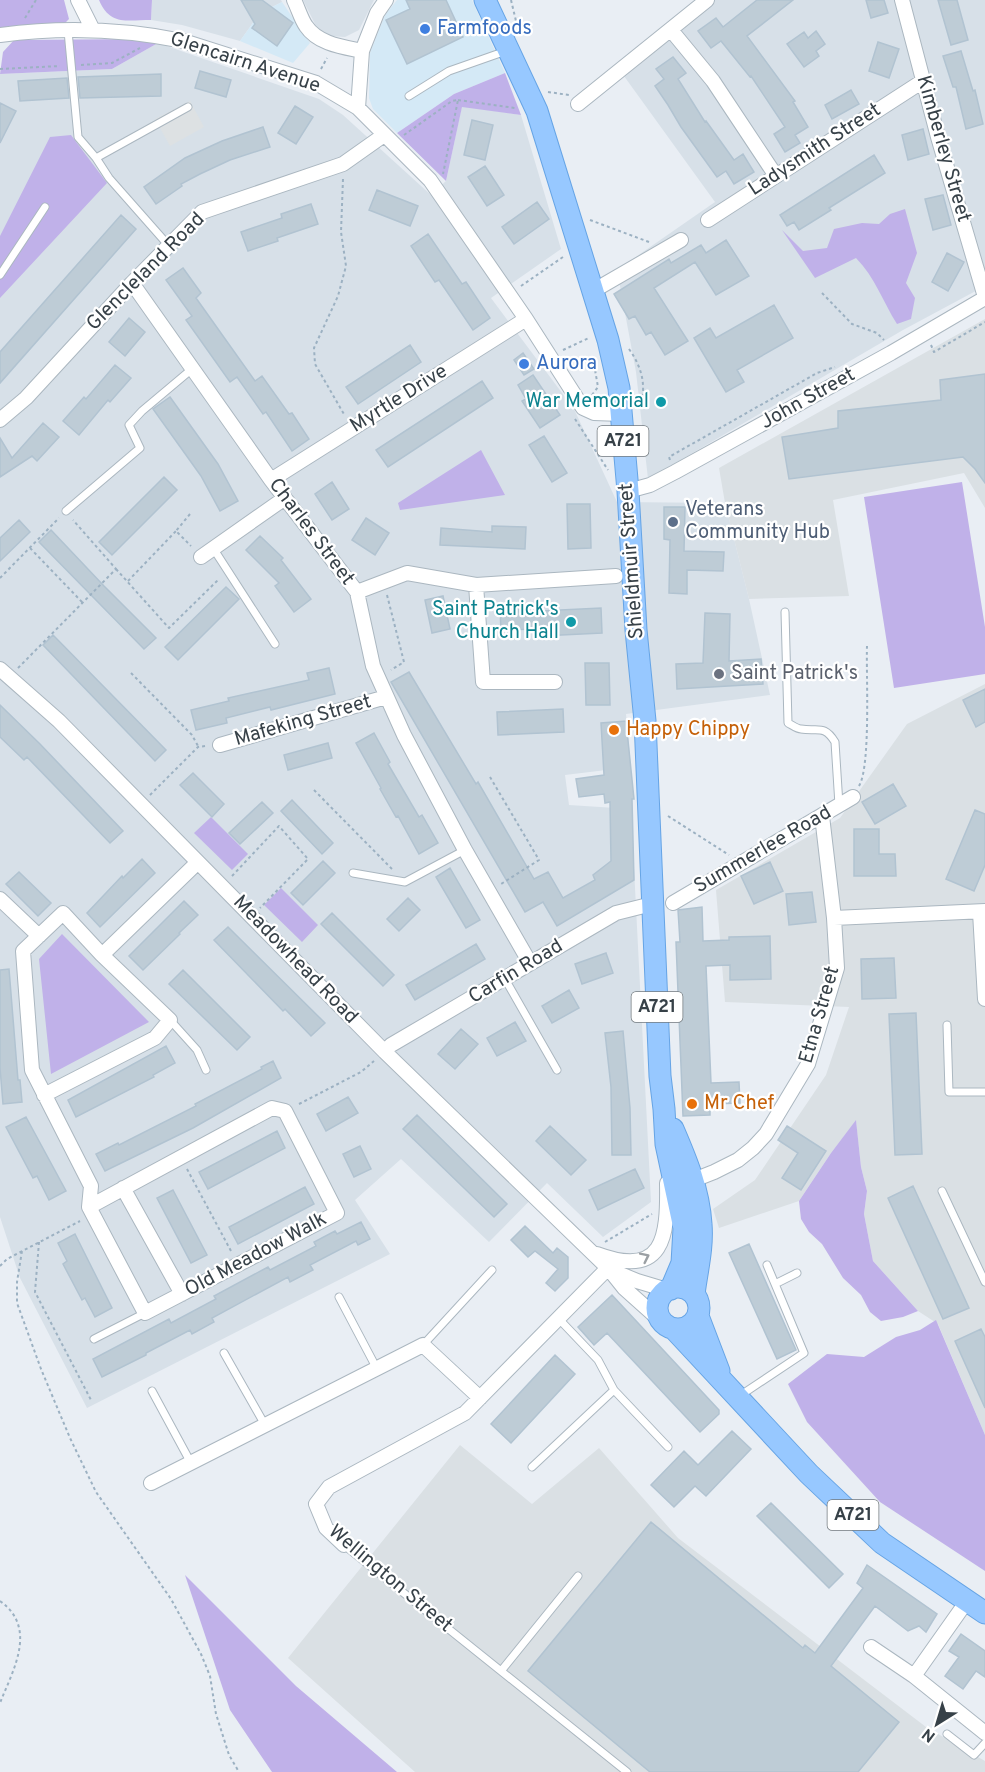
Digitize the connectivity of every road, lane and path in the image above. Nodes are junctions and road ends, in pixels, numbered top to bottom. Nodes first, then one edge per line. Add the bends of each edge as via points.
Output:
1 (36, 0) edge
2 (78, 0) edge
3 (294, 0) edge
4 (386, 0) edge
5 (485, 0) edge
6 (707, 0) edge
7 (902, 0) edge
8 (93, 30) junction
9 (671, 30) junction
10 (68, 31) junction
11 (16, 33) junction
12 (0, 35) edge
13 (333, 45) junction
14 (508, 50) junction
15 (362, 51) junction
16 (923, 81) junction
17 (316, 83) junction
18 (409, 96) dead end
19 (459, 100) junction
20 (578, 104) dead end
21 (188, 106) dead end
22 (358, 108) junction
23 (518, 108) dead end
24 (388, 139) junction
25 (96, 158) junction
26 (343, 164) junction
27 (776, 176) junction
28 (438, 191) junction
29 (45, 207) dead end
30 (569, 212) junction
31 (708, 220) dead end
32 (681, 240) dead end
33 (169, 246) junction
34 (579, 246) junction
35 (665, 249) junction
36 (0, 275) edge
37 (132, 283) junction
38 (593, 291) junction
39 (822, 293) dead end
40 (509, 295) junction
41 (985, 298) edge
42 (526, 319) junction
43 (985, 322) edge
44 (925, 333) junction
45 (591, 347) dead end
46 (891, 352) junction
47 (549, 357) junction
48 (593, 357) dead end
49 (192, 369) junction
50 (583, 408) junction
51 (621, 414) junction
52 (0, 420) edge
53 (352, 429) junction
54 (271, 480) junction
55 (628, 490) junction
56 (285, 498) junction
57 (66, 511) junction
58 (190, 514) dead end
59 (176, 531) junction
60 (30, 548) junction
61 (213, 548) junction
62 (201, 557) joint
63 (116, 569) junction
64 (616, 576) dead end
65 (0, 578) edge
66 (220, 578) dead end
67 (127, 581) junction
68 (384, 582) junction
69 (476, 585) junction
70 (357, 592) junction
71 (82, 602) junction
72 (785, 612) dead end
73 (275, 644) dead end
74 (867, 646) dead end
75 (5, 673) edge
76 (131, 674) dead end
77 (378, 678) junction
78 (555, 682) dead end
79 (387, 697) junction
80 (220, 745) joint
81 (198, 747) junction
82 (490, 777) dead end
83 (314, 790) dead end
84 (853, 797) joint
85 (141, 804) junction
86 (648, 804) junction
87 (839, 805) junction
88 (822, 816) junction
89 (465, 850) junction
90 (198, 862) junction
91 (742, 862) junction
92 (353, 873) dead end
93 (405, 882) junction
94 (222, 886) junction
95 (489, 892) junction
96 (0, 899) edge
97 (662, 904) junction
98 (982, 912) edge
99 (252, 916) junction
100 (834, 918) junction
101 (39, 936) junction
102 (102, 955) junction
103 (530, 963) junction
104 (504, 979) junction
105 (985, 999) edge
106 (170, 1020) junction
107 (947, 1025) dead end
108 (385, 1052) junction
109 (206, 1070) dead end
110 (557, 1070) dead end
111 (985, 1092) edge
112 (44, 1095) junction
113 (664, 1109) junction
114 (285, 1111) junction
115 (666, 1144) junction
116 (181, 1157) junction
117 (684, 1183) junction
118 (123, 1188) junction
119 (942, 1191) dead end
120 (91, 1211) junction
121 (657, 1211) dead end
122 (39, 1242) junction
123 (22, 1251) junction
124 (590, 1251) junction
125 (238, 1264) junction
126 (767, 1265) dead end
127 (0, 1266) edge
128 (608, 1268) junction
129 (492, 1270) dead end
130 (797, 1273) dead end
131 (985, 1282) edge
132 (775, 1284) junction
133 (669, 1289) junction
134 (182, 1294) junction
135 (694, 1294) junction
136 (339, 1297) dead end
137 (145, 1313) junction
138 (698, 1316) junction
139 (558, 1318) junction
140 (668, 1325) junction
141 (94, 1339) dead end
142 (423, 1345) junction
143 (224, 1353) dead end
144 (377, 1369) junction
145 (723, 1380) junction
146 (614, 1390) junction
147 (152, 1391) dead end
148 (738, 1397) junction
149 (480, 1398) junction
150 (91, 1400) dead end
151 (265, 1425) junction
152 (668, 1447) dead end
153 (191, 1463) junction
154 (532, 1467) dead end
155 (151, 1483) dead end
156 (344, 1545) joint
157 (578, 1576) dead end
158 (0, 1601) edge
159 (967, 1601) junction
160 (985, 1613) edge
161 (871, 1647) dead end
162 (501, 1671) junction
163 (914, 1676) junction
164 (0, 1703) edge
165 (985, 1733) edge
166 (947, 1734) dead end
167 (985, 1743) edge
168 (239, 1772) edge
169 (627, 1772) edge

1 - 11 path
2 - 8 street
3 - 13 street via 306,28
4 - 15 street
5 - 14 main road, Shieldmuir Street / A721
6 - 9 street
7 - 16 street, Kimberley Street
8 - 10 street, Glencairn Avenue
8 - 17 street, Glencairn Avenue via 183,41
9 - 20 street
9 - 27 street via 713,81
10 - 11 street, Glencairn Avenue
10 - 25 lane via 78,137
11 - 12 street, Glencairn Avenue
13 - 15 street
13 - 17 path
14 - 18 lane via 449,71
14 - 30 main road, Shieldmuir Street / A721 via 537,111
15 - 22 street
16 - 27 street, Ladysmith Street
16 - 41 street, Kimberley Street
17 - 22 street, Glencairn Avenue
19 - 23 path
19 - 24 path
19 - 28 path
21 - 25 lane
22 - 24 street, Glencairn Avenue
24 - 26 street, Glencleland Road
24 - 28 street, Glencairn Avenue
25 - 33 lane
26 - 33 street, Glencleland Road via 202,212
26 - 53 path via 341,232 345,266 339,296 314,348 315,364
27 - 31 street, Ladysmith Street
28 - 40 street, Glencairn Avenue
29 - 36 lane
30 - 34 main road, Shieldmuir Street / A721
30 - 35 path
32 - 35 street
33 - 37 street, Glencleland Road
34 - 38 main road, Shieldmuir Street / A721
34 - 40 path
35 - 38 street
37 - 49 street, Charles Street
37 - 52 street, Glencleland Road via 26,398
38 - 51 main road, Shieldmuir Street / A721 via 619,388
39 - 46 path via 852,324 877,333
40 - 42 street, Glencairn Avenue
41 - 44 street, John Street
42 - 47 street, Glencairn Avenue
42 - 53 street, Myrtle Drive
43 - 44 path via 934,352
44 - 46 street, John Street
45 - 47 path via 589,337
46 - 55 street, John Street via 675,472 650,485
47 - 50 street, Glencairn Avenue
48 - 50 path via 598,387
49 - 54 street, Charles Street
49 - 57 lane via 129,425 140,448
50 - 51 street via 594,413
50 - 55 path via 575,419 619,486
51 - 55 main road, Shieldmuir Street / A721
53 - 54 street, Myrtle Drive
54 - 56 street, Charles Street
55 - 86 main road, Shieldmuir Street / A721
56 - 61 street
56 - 70 street, Charles Street
57 - 60 path
57 - 63 path
58 - 59 path
59 - 62 path
59 - 67 path
60 - 65 path
60 - 71 path
61 - 62 street
61 - 73 lane
63 - 67 path
63 - 71 path
64 - 69 street
66 - 67 path via 169,628
68 - 69 street via 407,573
68 - 70 street
68 - 77 path via 404,662
69 - 78 street via 483,682
70 - 77 street, Charles Street
71 - 75 path
72 - 87 lane via 788,723 830,734 836,742
74 - 84 path via 866,752 863,779
75 - 85 street, Meadowhead Road
76 - 81 path via 192,735
77 - 79 street, Charles Street
79 - 80 street, Mafeking Street
79 - 89 street, Charles Street
80 - 81 path
81 - 85 path
82 - 95 path via 539,860
83 - 93 path
84 - 87 street, Summerlee Road
85 - 90 street, Meadowhead Road
86 - 91 path
86 - 97 main road, Shieldmuir Street / A721
87 - 88 street, Summerlee Road
88 - 91 street, Summerlee Road
88 - 100 street, Etna Street
89 - 93 lane
89 - 95 street, Charles Street
90 - 94 street, Meadowhead Road
90 - 102 street
91 - 97 street, Summerlee Road
92 - 93 lane
94 - 99 street, Meadowhead Road
94 - 99 path via 279,826 308,859
95 - 103 street, Charles Street
96 - 101 street
97 - 103 street, Carfin Road via 616,913
97 - 113 main road, Shieldmuir Street / A721 via 660,1076
98 - 100 street
98 - 105 street
99 - 108 street, Meadowhead Road
100 - 117 street, Etna Street via 837,968 808,1064 766,1134 753,1148 738,1160
101 - 102 street via 63,913
101 - 112 street via 23,951 32,1070
102 - 106 street
103 - 104 street, Carfin Road
104 - 108 street, Carfin Road
104 - 110 lane
106 - 109 lane via 196,1050
106 - 112 street via 156,1038
107 - 111 lane via 949,1092
108 - 114 path via 361,1072
108 - 124 street, Meadowhead Road
112 - 120 street via 91,1186
113 - 115 main road, Shieldmuir Street / A721
113 - 117 main road, Shieldmuir Street / A721
114 - 116 street via 272,1108
114 - 125 street, Old Meadow Walk via 336,1213
115 - 117 main road, Shieldmuir Street / A721
124 -> 115 street, Meadowhead Road via 617,1261 638,1261 655,1252 662,1242 668,1206
116 - 118 street
116 - 125 path
117 - 133 main road, Shieldmuir Street / A721 via 684,1247 679,1271
117 - 135 main road, Shieldmuir Street / A721 via 701,1230
118 - 120 street
118 - 134 street
119 - 131 lane
120 - 122 path
120 - 137 street
121 - 124 path
122 - 123 path
122 - 150 path via 35,1292
123 - 127 path
123 - 168 path via 17,1303 65,1428 96,1492 171,1599 201,1654 229,1755
124 - 128 street, Meadowhead Road
125 - 134 street, Old Meadow Walk
126 - 132 lane
128 - 133 street, Meadowhead Road via 630,1279
128 - 139 street, Wellington Street
128 - 140 street, Meadowhead Road via 624,1288
129 - 142 lane
130 - 132 lane
132 - 148 lane via 804,1353
133 - 135 main road via 681,1287
133 - 140 main road, A721 via 658,1301 657,1309
134 - 137 street, Old Meadow Walk
135 - 138 main road, A721
136 - 144 lane
137 - 141 lane
138 - 140 main road via 687,1328
138 - 145 main road, A721
139 - 146 lane via 598,1360
139 - 149 street, Wellington Street
140 - 145 main road, A721
142 - 144 street
142 - 149 street
143 - 151 lane
144 - 151 street
145 - 148 main road, A721
146 - 152 lane
146 - 154 lane
147 - 153 lane
148 - 159 main road, A721 via 809,1474 882,1543
149 - 156 street, Wellington Street via 465,1413 329,1487 316,1504 326,1528
151 - 153 street
153 - 155 street
156 - 162 lane, Wellington Street
157 - 162 lane
158 - 164 path via 11,1609 20,1631 20,1653
159 - 160 main road, A721
159 - 163 street
161 - 163 street
162 - 169 lane, Wellington Street
163 - 165 street
166 - 167 lane via 974,1755

